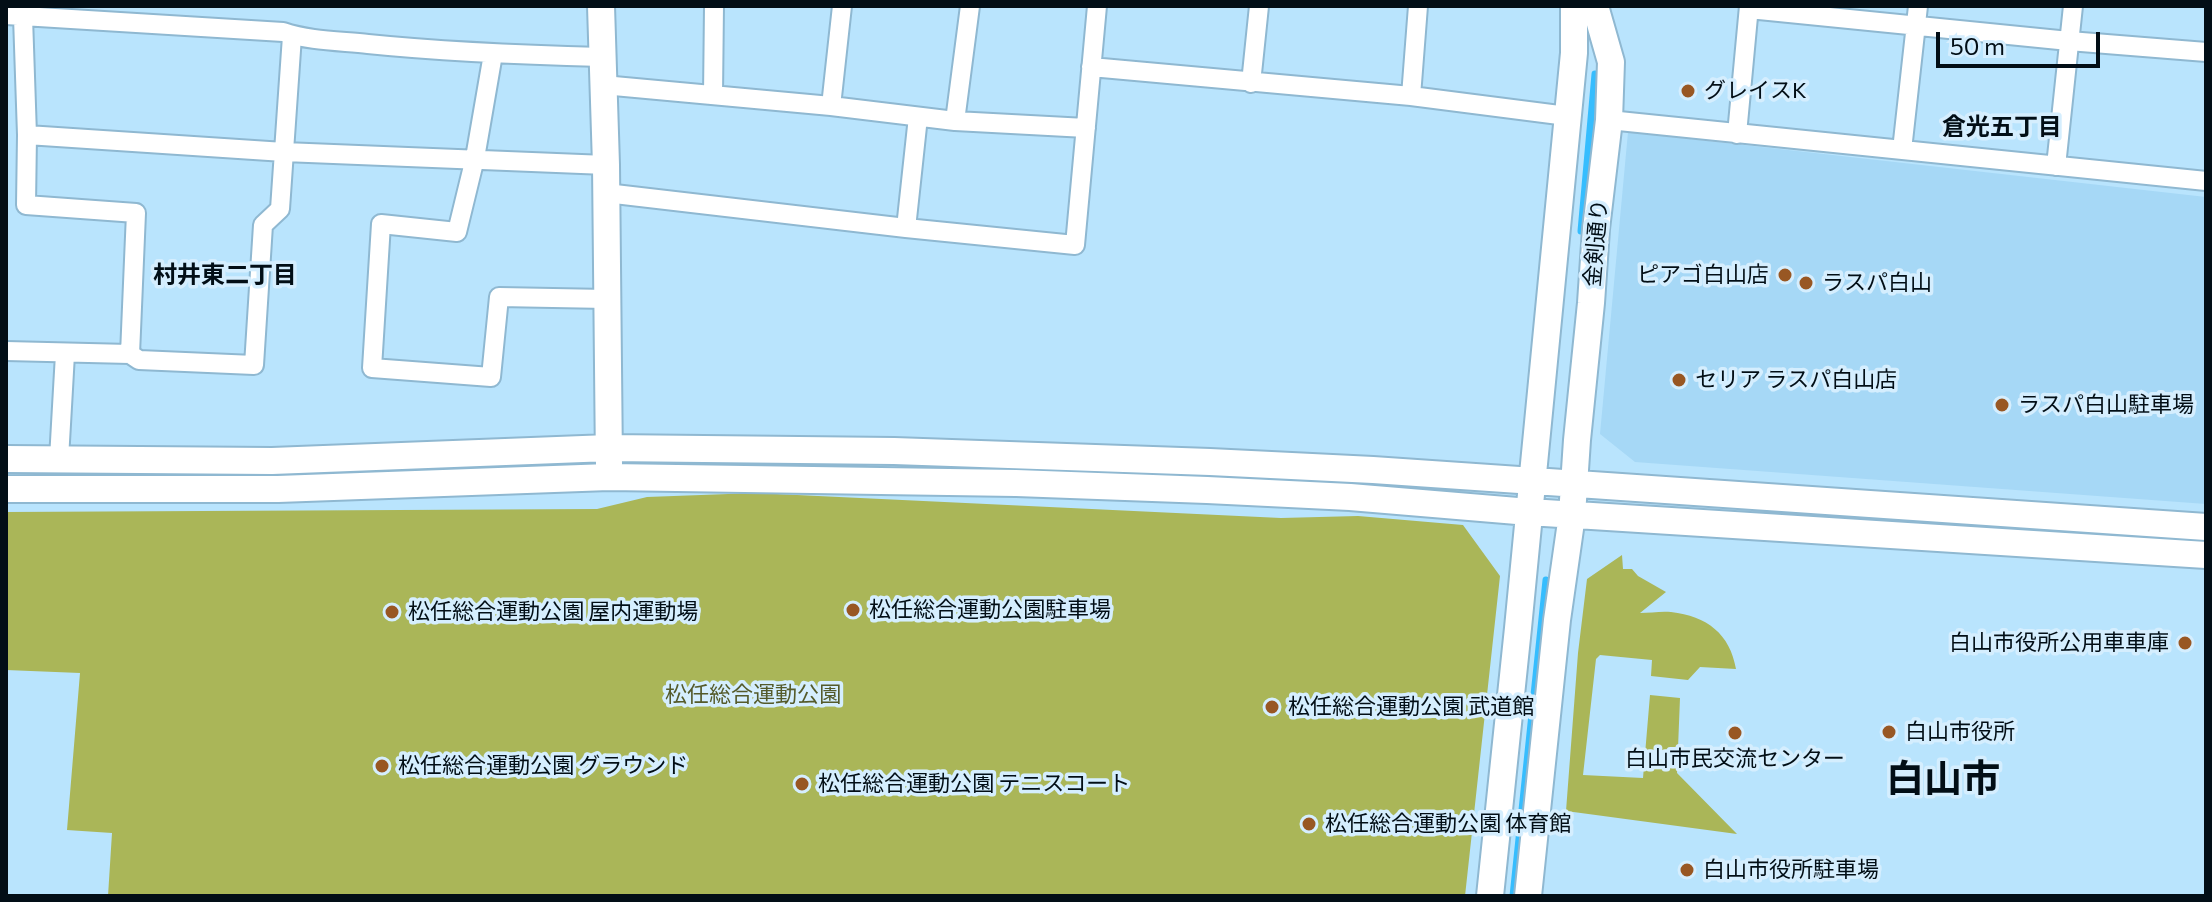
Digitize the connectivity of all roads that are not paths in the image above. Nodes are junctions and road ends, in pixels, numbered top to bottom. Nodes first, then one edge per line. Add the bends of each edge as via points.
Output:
1 (601, 6) edge
2 (714, 6) edge
3 (842, 6) edge
4 (970, 6) edge
5 (1097, 6) edge
6 (1259, 6) edge
7 (1418, 6) edge
8 (1574, 6) edge
9 (1595, 6) edge
10 (1918, 6) edge
11 (2073, 6) edge
12 (1749, 8) edge
13 (14, 16) edge
14 (1916, 26) junction
15 (292, 36) junction
16 (2069, 41) junction
17 (2206, 52) edge
18 (493, 54) junction
19 (602, 57) junction
20 (1091, 67) junction
21 (1251, 83) junction
22 (603, 85) junction
23 (713, 95) junction
24 (1411, 96) junction
25 (831, 106) junction
26 (1567, 116) junction
27 (918, 117) junction
28 (1609, 120) junction
29 (955, 121) junction
30 (1086, 128) junction
31 (1737, 134) junction
32 (27, 135) junction
33 (1902, 150) junction
34 (284, 152) junction
35 (475, 158) junction
36 (606, 165) junction
37 (2056, 166) junction
38 (2206, 181) edge
39 (606, 193) junction
40 (906, 228) junction
41 (607, 299) junction
42 (6, 351) edge
43 (65, 354) junction
44 (130, 354) junction
45 (609, 448) junction
46 (6, 459) edge
47 (59, 459) junction
48 (609, 477) junction
49 (1532, 480) junction
50 (1574, 483) junction
51 (6, 489) edge
52 (1529, 512) junction
53 (1572, 515) junction
54 (2206, 527) edge
55 (2206, 555) edge
56 (1490, 896) edge
57 (1528, 896) edge

1 - 19 street
2 - 23 street
3 - 25 street
4 - 29 street
5 - 20 street
6 - 21 street
7 - 24 street
8 - 26 street, 金剣通り
9 - 28 street, 金剣通り via 1611,62
10 - 14 street
11 - 16 street
12 - 14 street
12 - 31 street
13 - 15 street
13 - 32 street
14 - 16 street
14 - 33 street
15 - 18 street
15 - 34 street
16 - 17 street
16 - 37 street
18 - 19 street
18 - 35 street
19 - 22 street
20 - 21 street
20 - 30 street
21 - 24 street
22 - 23 street
22 - 36 street
23 - 25 street
24 - 26 street
25 - 27 street
26 - 49 street, 金剣通り
27 - 29 street
27 - 40 street
28 - 31 street
28 - 50 street, 金剣通り
29 - 30 street
30 - 40 street via 1075,245
31 - 33 street
32 - 34 street
32 - 44 street via 26,205 136,213
33 - 37 street
34 - 35 street
34 - 44 street via 280,209 263,225 254,365 139,360
35 - 36 street
35 - 41 street via 457,232 381,224 372,368 491,377 499,297
36 - 39 street
37 - 38 street
39 - 40 street
39 - 41 street
41 - 45 street
42 - 43 street
43 - 44 street
43 - 47 street
45 - 47 street via 272,461
45 - 48 street
45 - 49 street via 894,451
46 - 47 street
48 - 51 street via 278,489
48 - 52 street via 1192,489
49 - 50 street
49 - 52 street, 金剣通り
50 - 53 street, 金剣通り
50 - 54 street
52 - 53 street
52 - 56 street, 金剣通り
53 - 55 street
53 - 57 street, 金剣通り

